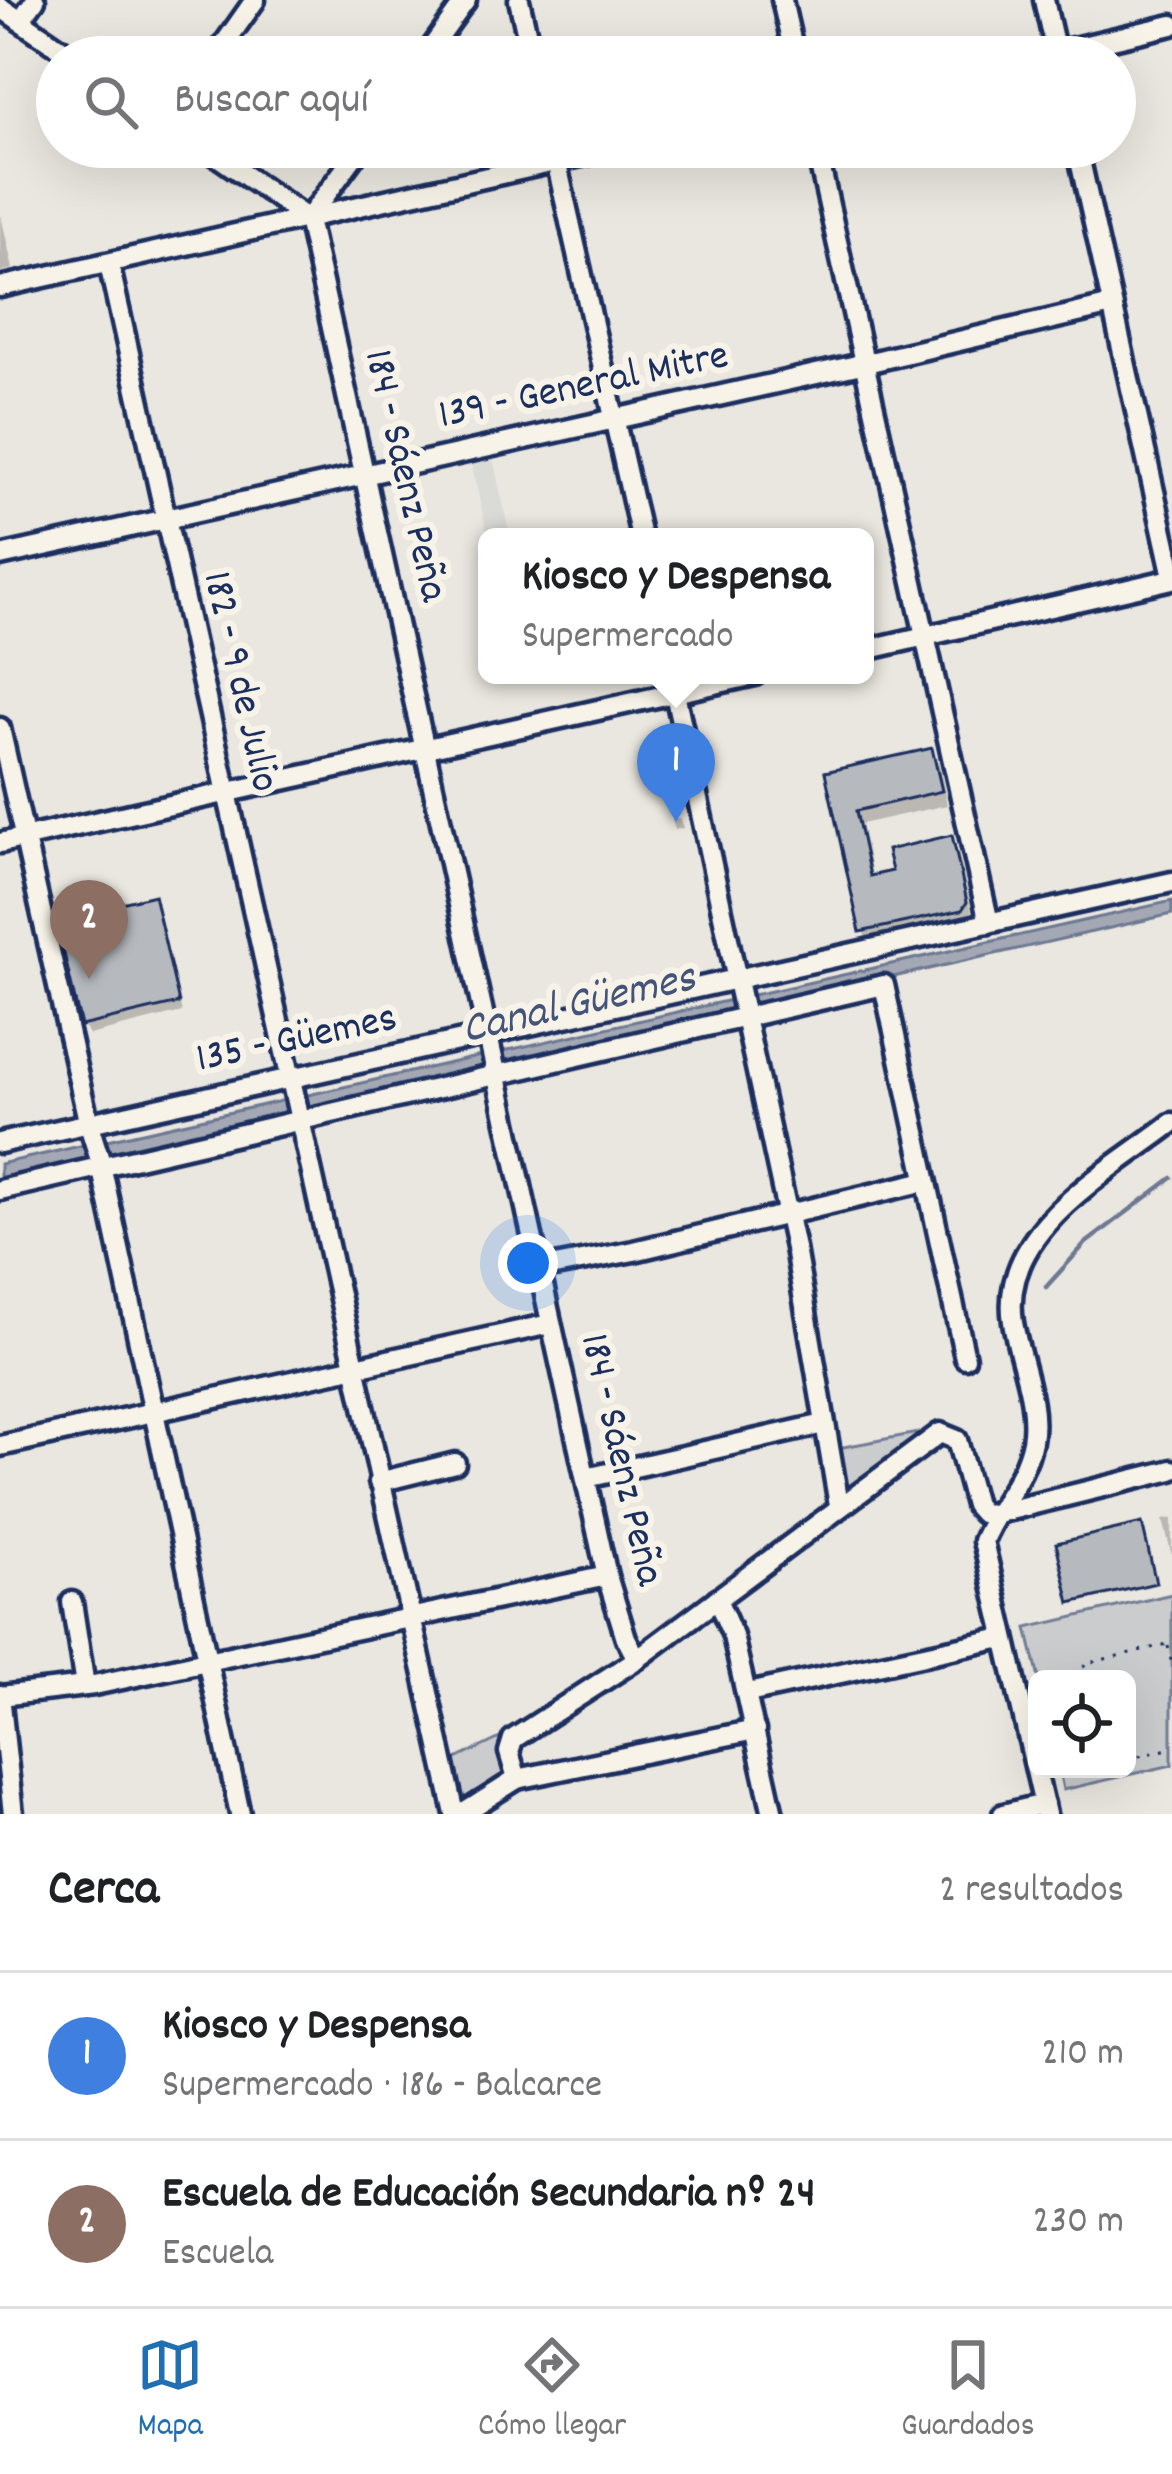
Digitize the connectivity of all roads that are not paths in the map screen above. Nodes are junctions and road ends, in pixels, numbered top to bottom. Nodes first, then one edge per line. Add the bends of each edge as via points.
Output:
1 (35, 0) edge
2 (255, 0) edge
3 (466, 0) edge
4 (519, 0) edge
5 (782, 0) edge
6 (1044, 0) edge
7 (0, 8) edge
8 (20, 21) junction
9 (1172, 26) edge
10 (42, 36) edge
11 (230, 36) edge
12 (440, 36) edge
13 (527, 36) edge
14 (790, 36) edge
15 (1052, 36) edge
16 (1132, 36) edge
17 (234, 168) edge
18 (346, 168) edge
19 (502, 168) edge
20 (558, 168) edge
21 (821, 168) edge
22 (1082, 168) edge
23 (308, 219) junction
24 (109, 264) junction
25 (0, 287) edge
26 (1112, 304) junction
27 (866, 364) junction
28 (614, 417) junction
29 (366, 474) junction
30 (165, 518) junction
31 (638, 528) edge
32 (0, 556) edge
33 (1172, 575) edge
34 (925, 636) junction
35 (874, 648) edge
36 (673, 684) edge
37 (0, 728) edge
38 (426, 749) junction
39 (226, 793) junction
40 (26, 837) junction
41 (0, 843) edge
42 (1172, 882) edge
43 (989, 923) junction
44 (739, 984) junction
45 (745, 1014) junction
46 (494, 1056) junction
47 (293, 1083) junction
48 (299, 1118) junction
49 (1172, 1123) edge
50 (90, 1130) junction
51 (0, 1143) edge
52 (100, 1163) junction
53 (926, 1180) junction
54 (0, 1190) edge
55 (788, 1215) junction
56 (539, 1269) junction
57 (550, 1324) junction
58 (965, 1358) dead end
59 (353, 1368) junction
60 (152, 1414) junction
61 (824, 1424) junction
62 (0, 1446) edge
63 (1172, 1453) edge
64 (455, 1463) dead end
65 (1162, 1472) edge
66 (586, 1478) junction
67 (379, 1482) junction
68 (838, 1505) junction
69 (994, 1514) junction
70 (607, 1576) junction
71 (717, 1600) junction
72 (73, 1602) dead end
73 (410, 1616) junction
74 (1004, 1638) junction
75 (637, 1660) junction
76 (207, 1661) junction
77 (85, 1686) junction
78 (748, 1693) junction
79 (0, 1696) edge
80 (755, 1730) junction
81 (517, 1779) junction
82 (1045, 1809) edge
83 (14, 1814) edge
84 (240, 1814) edge
85 (459, 1814) edge
86 (773, 1814) edge
87 (1003, 1814) edge

1 - 8 street
2 - 11 street
3 - 12 street
4 - 13 street
5 - 14 street
6 - 15 street
7 - 8 street
8 - 10 street
9 - 16 street
17 - 23 street
18 - 23 street
19 - 23 street
20 - 28 street
21 - 27 street
22 - 26 street
23 - 24 street
23 - 29 street, 184 - Sáenz Peña
24 - 25 street
24 - 30 street, 182 - 9 de Julio
26 - 27 street, 139 - General Mitre
26 - 33 street
27 - 28 street, 139 - General Mitre
27 - 34 street
28 - 29 street, 139 - General Mitre
28 - 31 street
29 - 30 street, 139 - General Mitre
29 - 38 street, 184 - Sáenz Peña
30 - 32 street, 139 - General Mitre
30 - 39 street, 182 - 9 de Julio
33 - 34 street
34 - 35 street
34 - 43 street
36 - 38 street
36 - 44 street
37 - 40 street
38 - 39 street
38 - 46 street, 184 - Sáenz Peña
39 - 40 street
39 - 47 street, 182 - 9 de Julio
40 - 41 street
40 - 50 street
42 - 43 street, 135 - Güemes
43 - 44 street, 135 - Güemes
44 - 45 street
44 - 46 street, 135 - Güemes
45 - 46 street
45 - 53 street via 884,985
45 - 55 street
46 - 47 street, 135 - Güemes
46 - 48 street
46 - 56 street, 184 - Sáenz Peña
47 - 48 street, 182 - 9 de Julio
47 - 50 street, 135 - Güemes
48 - 52 street
48 - 59 street, 182 - 9 de Julio
49 - 69 street via 1062,1209 1023,1253 1011,1304 1034,1426 1024,1465
50 - 51 street, 135 - Güemes
50 - 52 street
52 - 54 street
52 - 60 street
53 - 55 street
53 - 58 street
55 - 56 street
55 - 61 street
56 - 57 street, 184 - Sáenz Peña
57 - 59 street
57 - 66 street, 184 - Sáenz Peña
59 - 60 street
59 - 67 street, 182 - 9 de Julio
60 - 62 street
60 - 76 street
61 - 66 street
61 - 68 street
63 - 65 street
64 - 67 street
65 - 69 street
66 - 70 street, 184 - Sáenz Peña
67 - 73 street, 182 - 9 de Julio
68 - 69 street via 940,1433 960,1446 975,1505
68 - 71 street
69 - 74 street via 983,1541
70 - 73 street
70 - 75 street, 184 - Sáenz Peña
71 - 75 street
71 - 78 street
72 - 77 street
73 - 76 street
73 - 85 street, 182 - 9 de Julio
74 - 78 street
74 - 82 street
75 - 81 street via 509,1743
76 - 77 street
76 - 84 street
77 - 79 street
78 - 80 street
79 - 83 street
80 - 81 street
80 - 86 street
81 - 85 street
82 - 87 street

